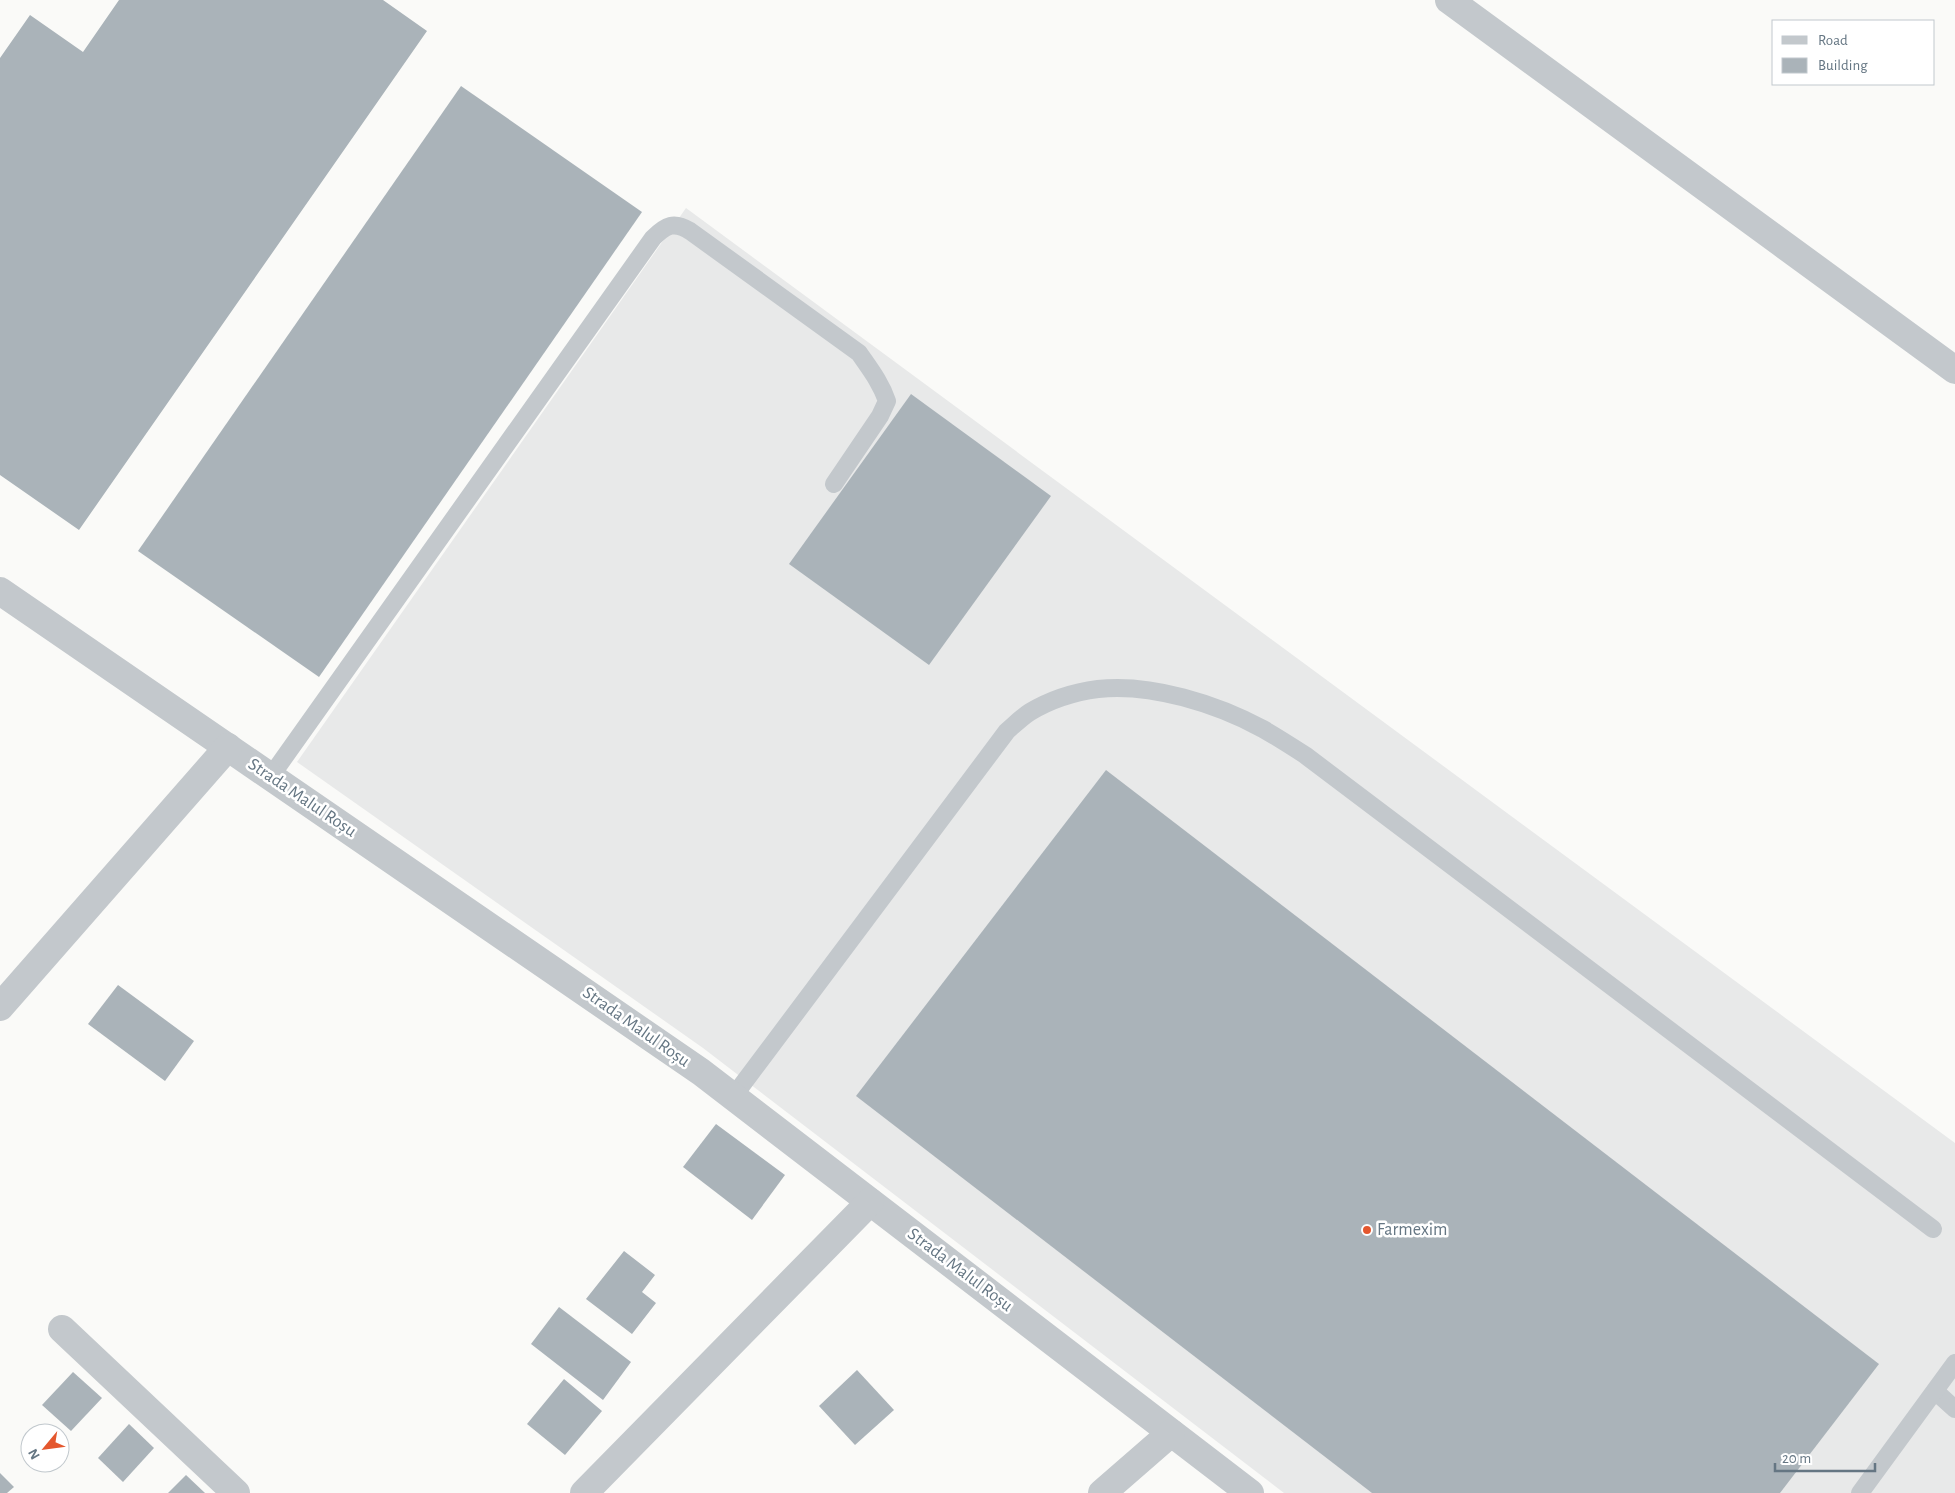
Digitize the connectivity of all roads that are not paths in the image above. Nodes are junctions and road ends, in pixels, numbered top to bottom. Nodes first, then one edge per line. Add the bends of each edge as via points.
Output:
1 (1449, 0) edge
2 (1955, 370) edge
3 (834, 484) dead end
4 (0, 591) edge
5 (228, 747) junction
6 (271, 776) junction
7 (0, 1006) edge
8 (732, 1097) junction
9 (870, 1202) junction
10 (1933, 1230) dead end
11 (62, 1329) dead end
12 (1955, 1363) edge
13 (1935, 1391) junction
14 (1955, 1409) edge
15 (1171, 1433) junction
16 (236, 1493) edge
17 (584, 1493) edge
18 (1102, 1493) edge
19 (1250, 1493) edge
20 (1860, 1493) edge

1 - 2 street
3 - 6 lane via 887,401 875,375 859,353 690,231 680,225 663,227
4 - 5 street, Strada Malul Roșu
5 - 6 street, Strada Malul Roșu
5 - 7 street
6 - 8 street, Strada Malul Roșu via 701,1072
8 - 9 street, Strada Malul Roșu
8 - 10 lane via 1007,732 1028,713 1056,699 1098,689 1141,690 1181,696 1219,709 1263,728 1305,755
9 - 15 street, Strada Malul Roșu
9 - 17 street
11 - 16 street
12 - 13 lane
13 - 14 lane
13 - 20 lane
15 - 18 street
15 - 19 street, Strada Malul Roșu

